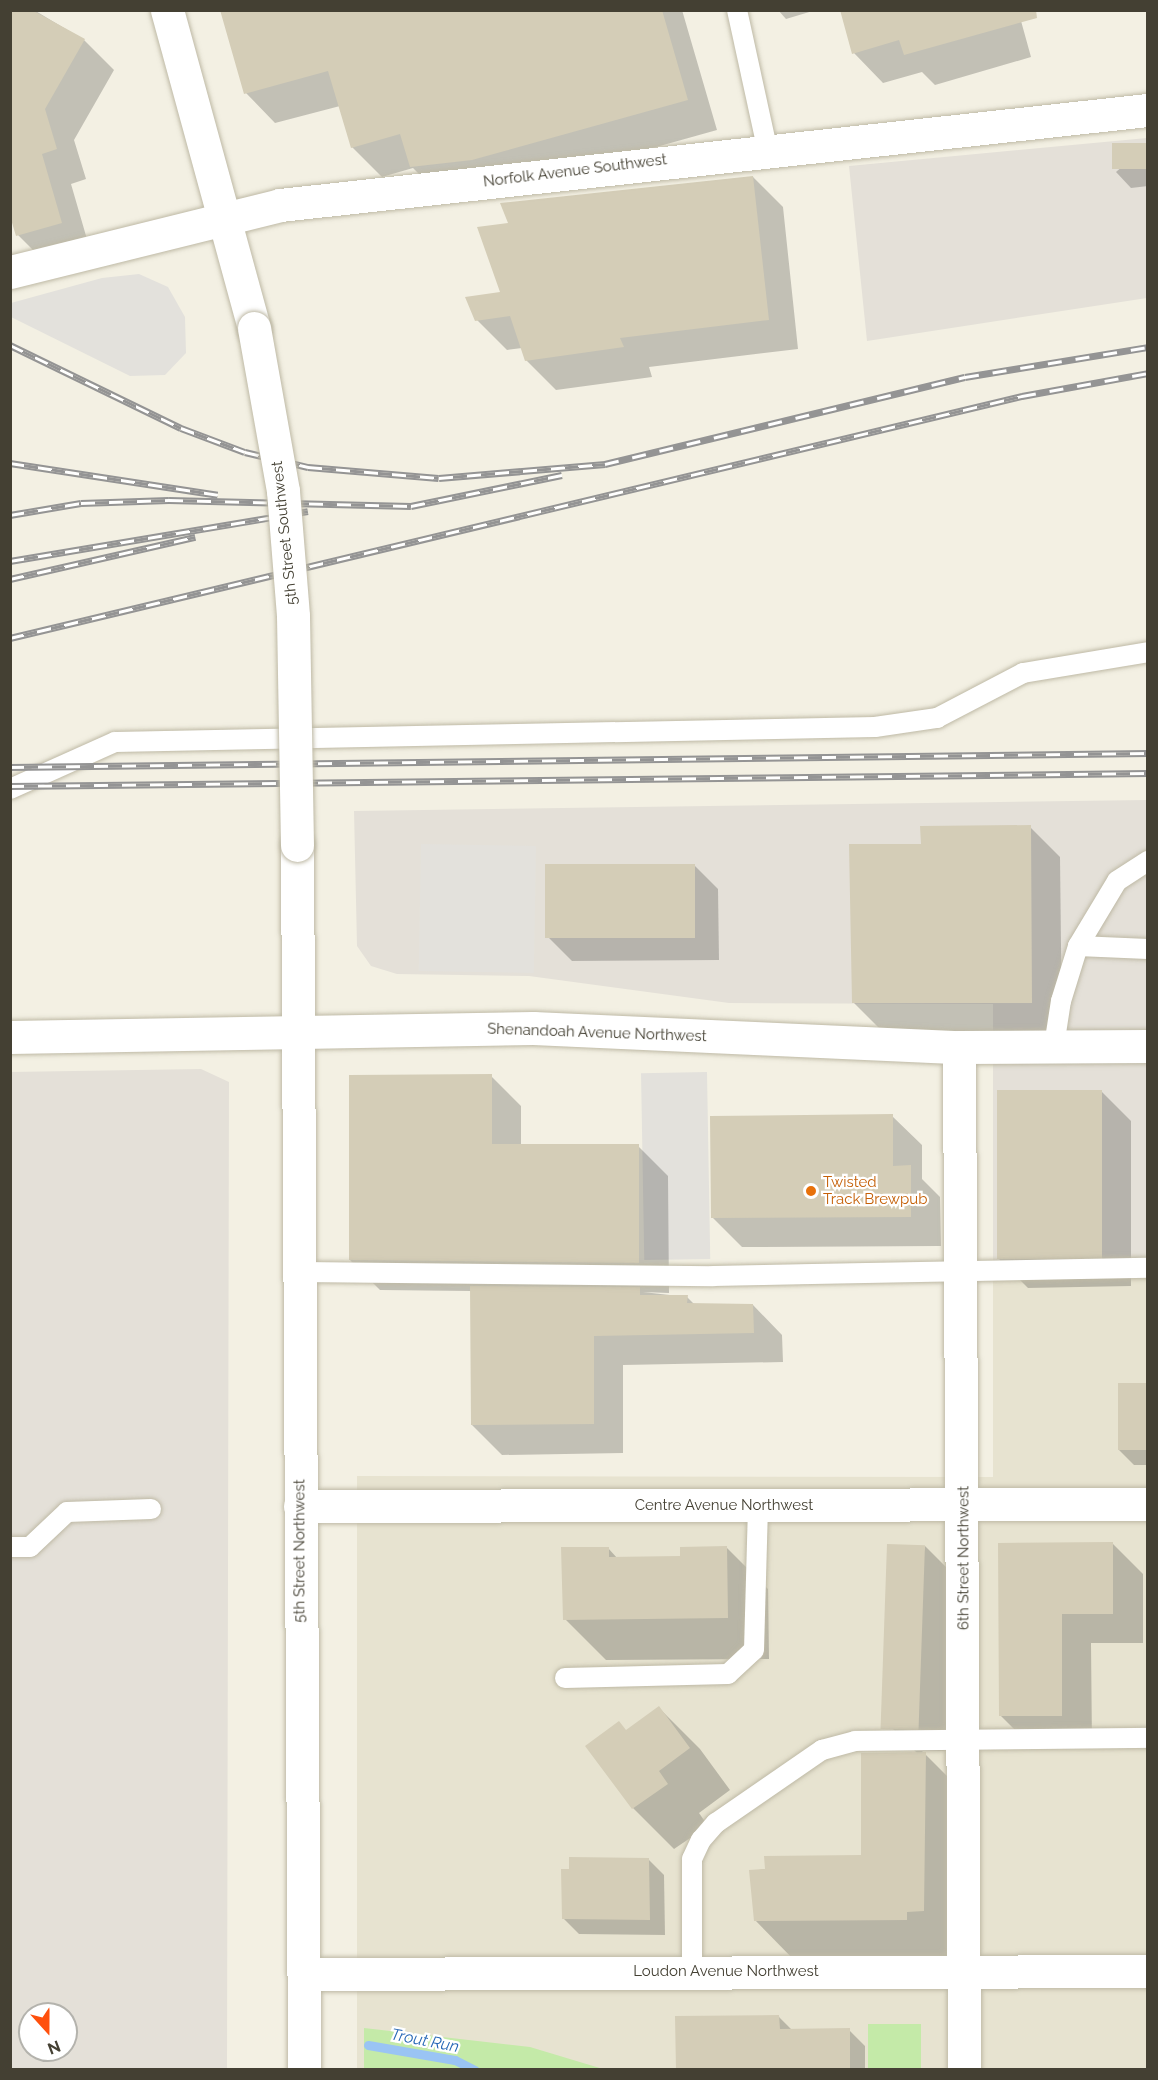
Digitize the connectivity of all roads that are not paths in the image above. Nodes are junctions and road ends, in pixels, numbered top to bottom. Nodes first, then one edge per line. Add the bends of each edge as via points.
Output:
1 (167, 10) edge
2 (737, 10) edge
3 (1148, 110) edge
4 (767, 148) junction
5 (226, 215) junction
6 (10, 272) edge
7 (1148, 652) edge
8 (10, 789) edge
9 (1148, 861) edge
10 (1078, 946) junction
11 (1148, 949) edge
12 (299, 1032) junction
13 (10, 1037) edge
14 (1054, 1046) junction
15 (1148, 1046) edge
16 (959, 1047) junction
17 (1148, 1268) edge
18 (300, 1272) junction
19 (963, 1274) junction
20 (1148, 1504) edge
21 (300, 1506) junction
22 (758, 1506) junction
23 (963, 1506) junction
24 (151, 1509) dead end
25 (10, 1547) edge
26 (565, 1678) dead end
27 (1148, 1738) edge
28 (964, 1739) junction
29 (692, 1971) junction
30 (963, 1971) junction
31 (1148, 1971) edge
32 (304, 1974) junction
33 (304, 2070) edge
34 (964, 2070) edge

1 - 5 street, 5th Street Southwest
2 - 4 lane
3 - 4 street, Norfolk Avenue Southwest
4 - 5 street, Norfolk Avenue Southwest
5 - 6 street, Norfolk Avenue Southwest
5 - 12 street, 5th Street Southwest, bridge via 254,328 284,502 293,616
7 - 8 lane via 1023,673 936,718 875,727 115,742
9 - 10 lane via 1117,881
10 - 11 lane
10 - 14 lane via 1061,1001
12 - 13 street, Shenandoah Avenue Northwest
12 - 16 street, Shenandoah Avenue Northwest via 533,1028
12 - 18 street, 5th Street Northwest
14 - 15 street, Shenandoah Avenue Northwest
14 - 16 street, Shenandoah Avenue Northwest
16 - 19 street, 6th Street Northwest
17 - 19 lane
18 - 19 lane
18 - 21 street, 5th Street Northwest
19 - 23 street, 6th Street Northwest
20 - 23 street, Centre Avenue Northwest
21 - 22 street, Centre Avenue Northwest
21 - 32 street, 5th Street Northwest
22 - 23 street, Centre Avenue Northwest
22 - 26 lane via 754,1650 728,1674
23 - 28 street, 6th Street Northwest
24 - 25 lane via 67,1512 30,1547
27 - 28 lane
28 - 29 lane via 838,1743 716,1823 692,1859
28 - 30 street, 6th Street Northwest
29 - 30 street, Loudon Avenue Northwest
29 - 32 street, Loudon Avenue Northwest
30 - 31 street, Loudon Avenue Northwest
30 - 34 street, 6th Street Northwest
32 - 33 street, 5th Street Northwest

